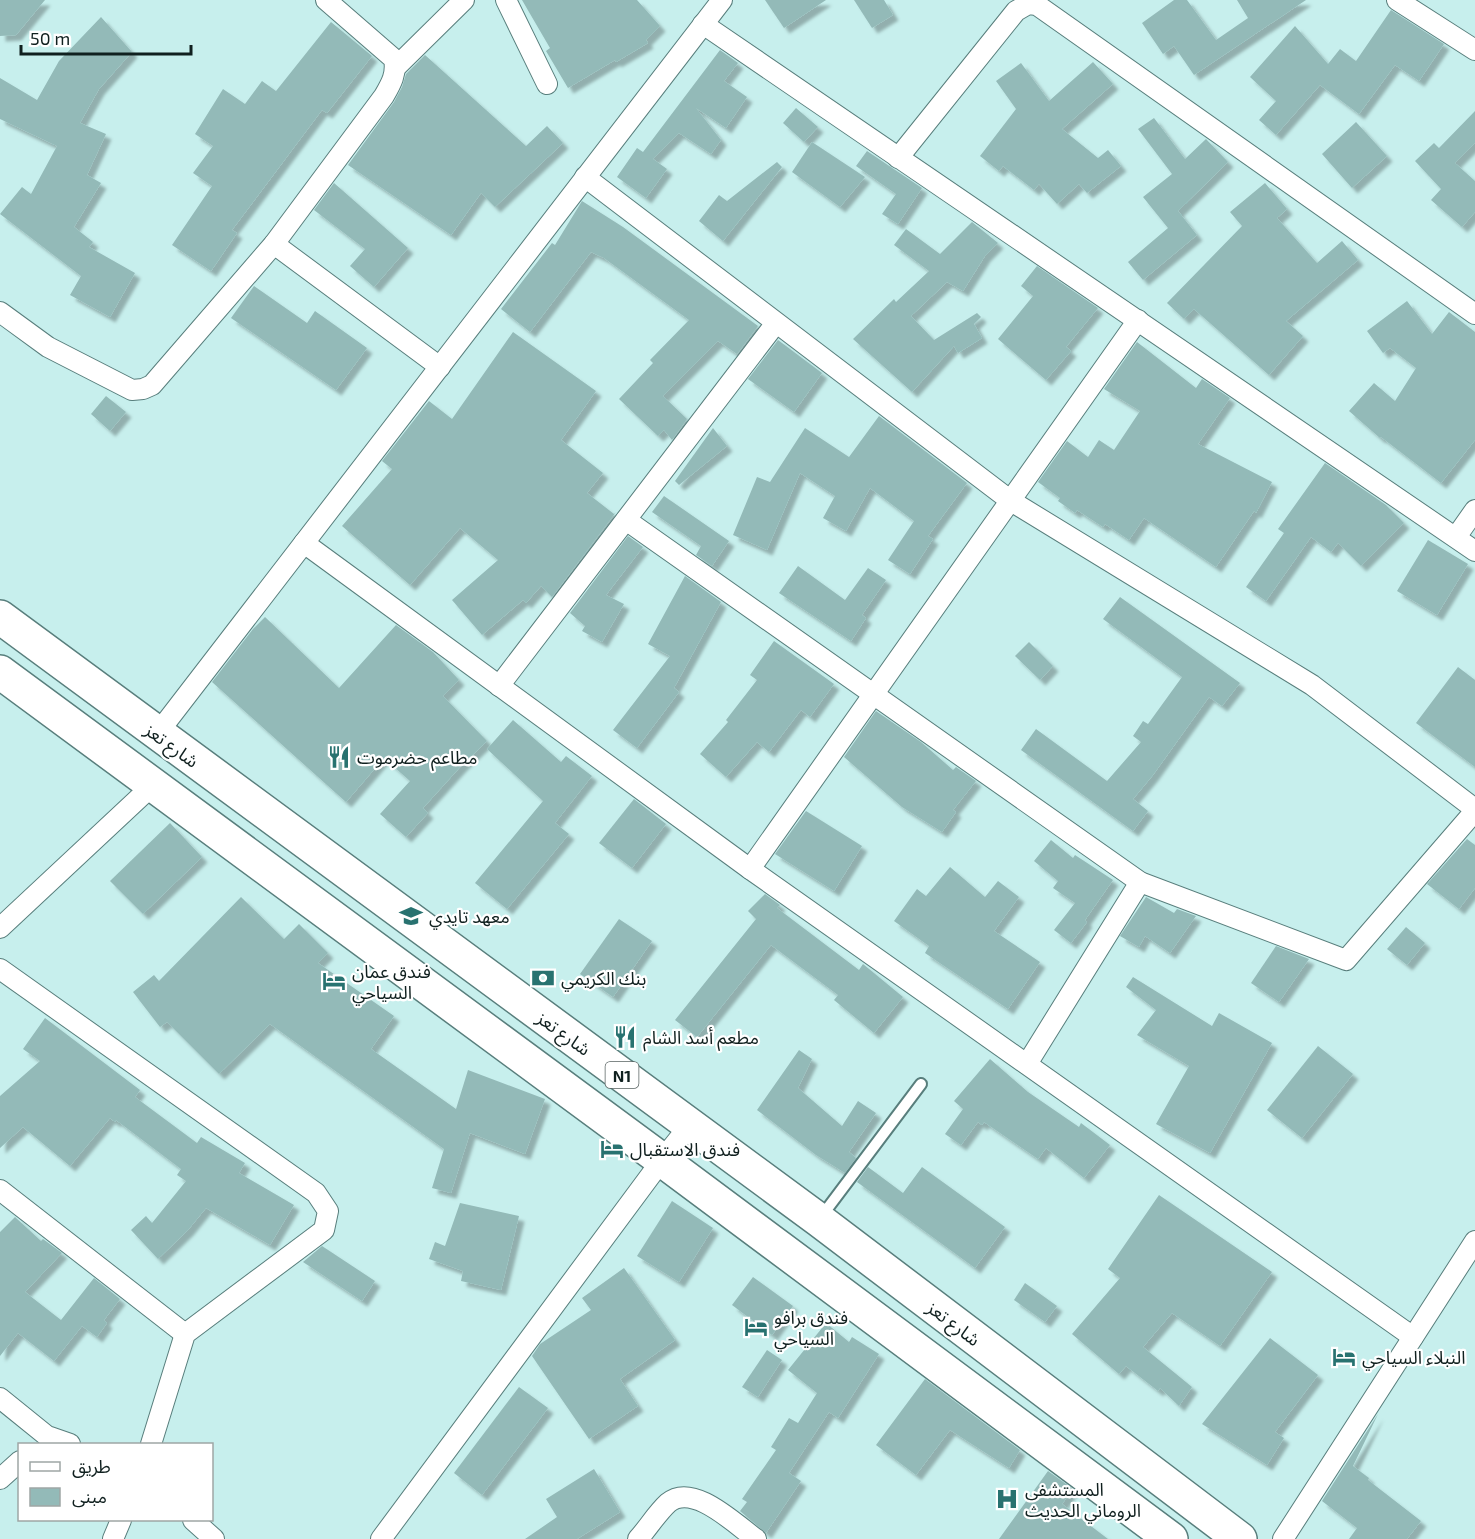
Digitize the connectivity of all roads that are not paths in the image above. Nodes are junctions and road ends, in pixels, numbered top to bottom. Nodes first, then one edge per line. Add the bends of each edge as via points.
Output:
1 (326, 0) edge
2 (464, 0) edge
3 (506, 0) edge
4 (722, 0) edge
5 (1397, 0) edge
6 (703, 24) junction
7 (1475, 50) edge
8 (396, 67) junction
9 (548, 84) dead end
10 (898, 158) junction
11 (585, 177) junction
12 (274, 244) junction
13 (0, 312) edge
14 (1475, 314) edge
15 (1138, 320) junction
16 (776, 323) junction
17 (440, 367) junction
18 (1011, 501) junction
19 (1475, 510) edge
20 (626, 520) junction
21 (1456, 537) junction
22 (304, 543) junction
23 (1475, 551) edge
24 (0, 618) edge
25 (0, 672) edge
26 (499, 686) junction
27 (874, 695) junction
28 (157, 734) junction
29 (153, 784) junction
30 (1475, 810) edge
31 (750, 870) junction
32 (1140, 882) junction
33 (0, 928) edge
34 (0, 969) edge
35 (1027, 1064) junction
36 (921, 1084) dead end
37 (690, 1125) junction
38 (662, 1160) junction
39 (0, 1190) edge
40 (819, 1220) junction
41 (1475, 1241) edge
42 (185, 1334) junction
43 (1413, 1337) junction
44 (0, 1398) edge
45 (43, 1440) edge
46 (63, 1443) edge
47 (151, 1443) edge
48 (18, 1463) edge
49 (0, 1479) edge
50 (121, 1521) edge
51 (194, 1521) edge
52 (113, 1539) edge
53 (214, 1539) edge
54 (381, 1539) edge
55 (638, 1539) edge
56 (756, 1539) edge
57 (1171, 1539) edge
58 (1240, 1539) edge
59 (1283, 1539) edge

1 - 8 street via 387,52
2 - 8 street
3 - 9 street
4 - 6 street
5 - 7 street
6 - 10 street
6 - 11 street
8 - 12 street via 384,96
10 - 14 street via 1016,11 1028,4 1037,5
10 - 15 street
11 - 16 street
11 - 17 street
12 - 13 street via 152,384 143,389 132,390 48,347
12 - 17 street
15 - 18 street
15 - 21 street
16 - 18 street
16 - 20 street
17 - 22 street
18 - 27 street
18 - 30 street via 1312,685
19 - 21 street
20 - 26 street
20 - 27 street
21 - 23 street
22 - 26 street
22 - 28 street
24 - 28 highway, شارع تعز / N1
25 - 29 highway, N1
26 - 31 street
27 - 31 street
27 - 32 street
28 - 37 highway, شارع تعز / N1
29 - 33 street
29 - 38 highway, N1
30 - 32 street via 1346,960
31 - 35 street
32 - 35 street
34 - 42 street via 316,1193 328,1211 324,1230
35 - 43 street
36 - 40 lane
37 - 38 street
37 - 40 highway, شارع تعز / N1
38 - 54 street
38 - 57 highway, N1
39 - 42 street
40 - 58 highway, شارع تعز / N1
41 - 43 street
42 - 47 street
43 - 59 street
44 - 45 street
45 - 46 street
48 - 49 street
50 - 52 street
51 - 53 street
55 - 56 street via 669,1502 686,1496 703,1501

